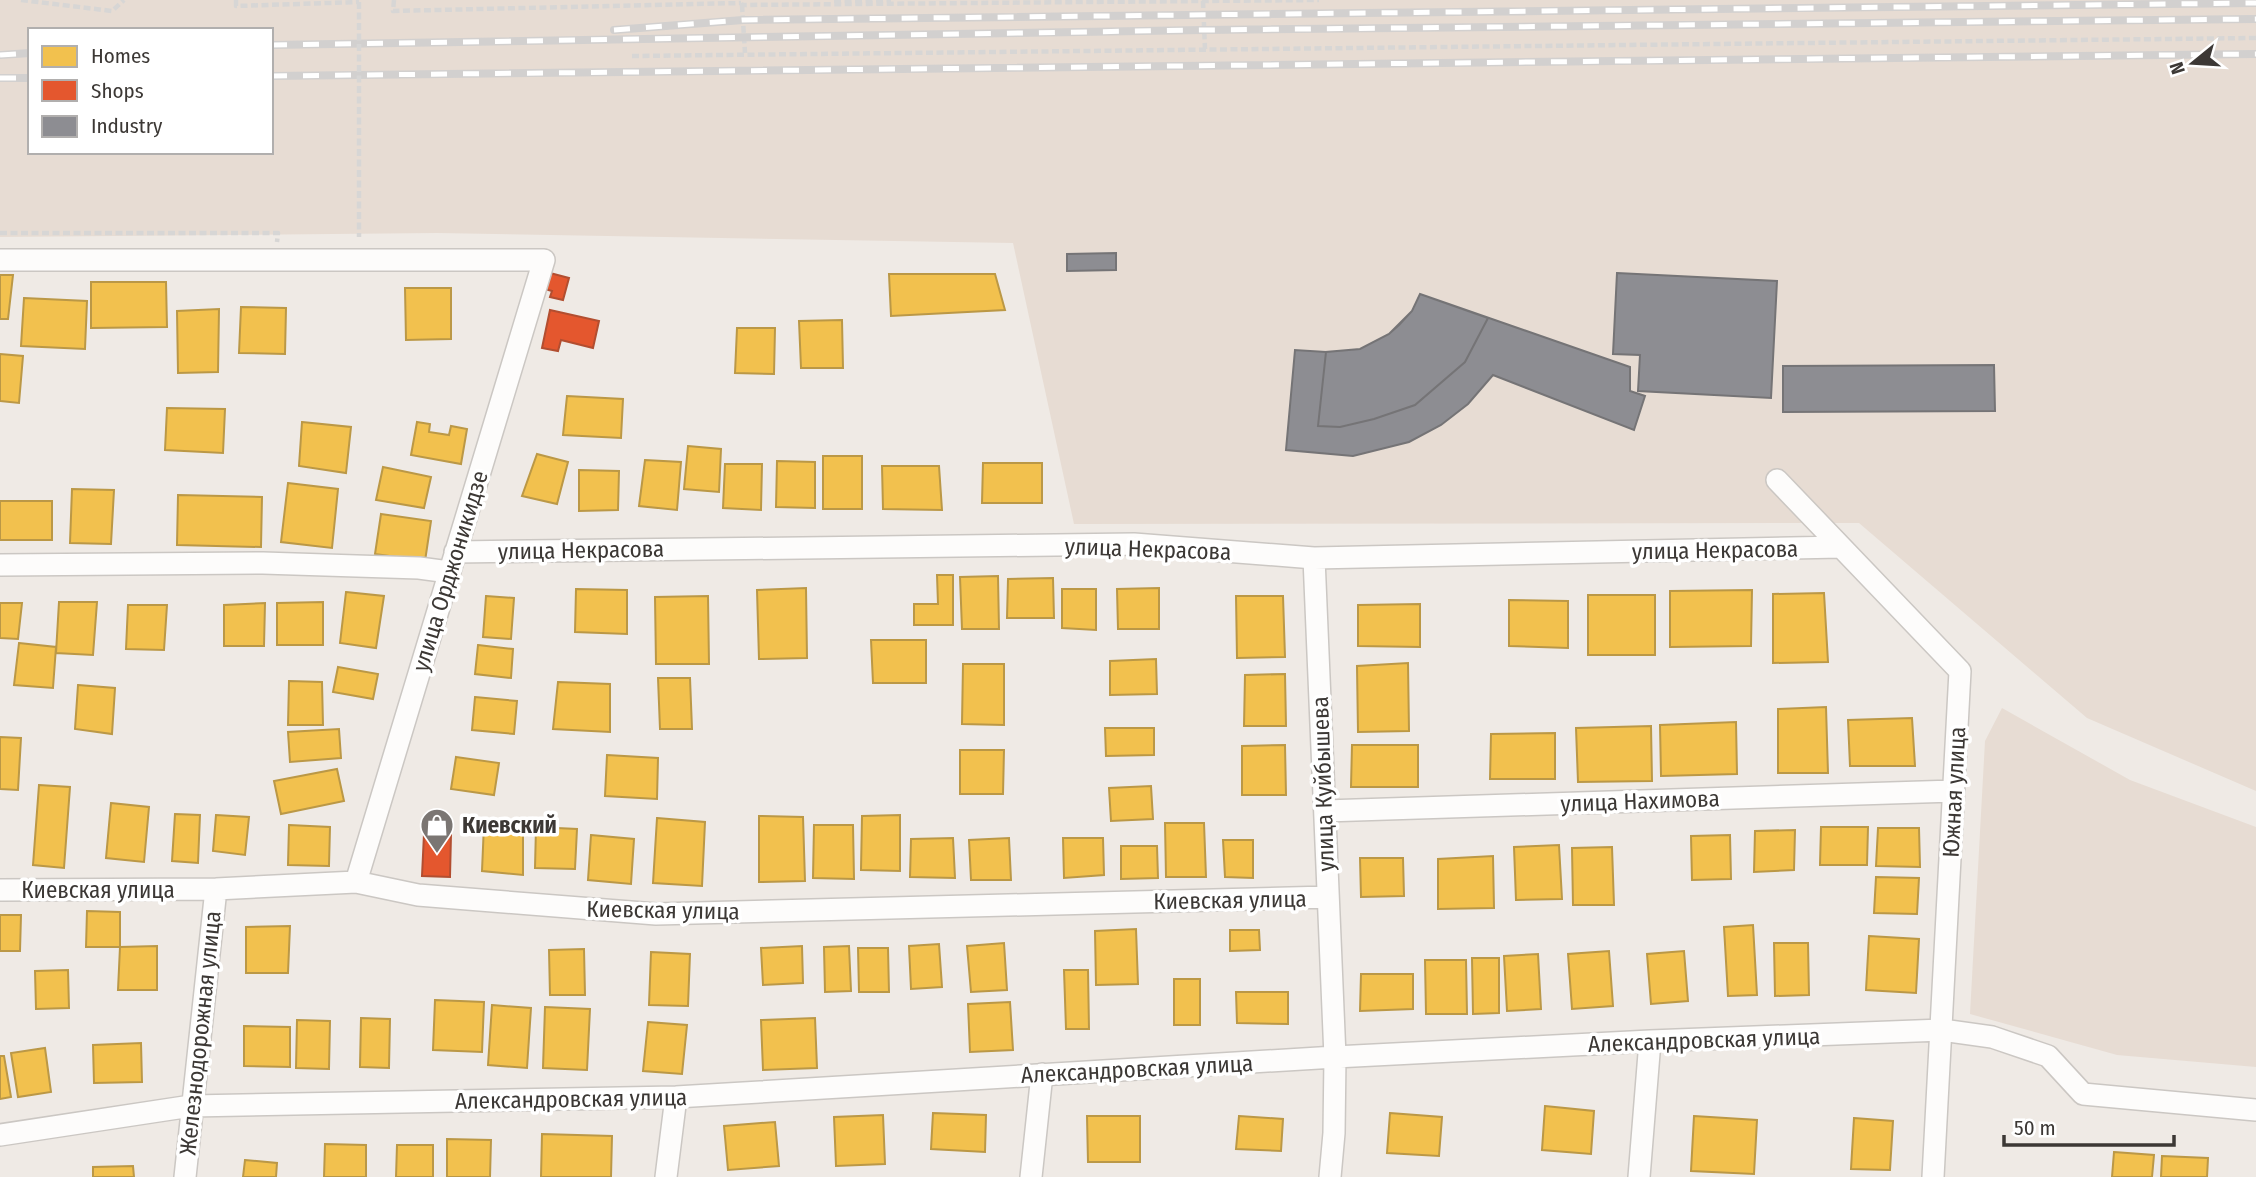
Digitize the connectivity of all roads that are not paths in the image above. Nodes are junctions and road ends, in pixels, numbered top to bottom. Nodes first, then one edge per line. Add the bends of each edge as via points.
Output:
1 (0, 260) edge
2 (1777, 480) dead end
3 (1841, 547) junction
4 (1314, 558) junction
5 (452, 562) junction
6 (0, 565) edge
7 (1954, 791) junction
8 (1325, 811) junction
9 (356, 882) junction
10 (216, 889) junction
11 (0, 890) edge
12 (1328, 897) junction
13 (1942, 1030) junction
14 (1650, 1041) junction
15 (1335, 1057) junction
16 (1042, 1074) junction
17 (676, 1097) junction
18 (191, 1106) junction
19 (2256, 1110) edge
20 (0, 1135) edge
21 (185, 1177) edge
22 (666, 1177) edge
23 (1031, 1177) edge
24 (1330, 1177) edge
25 (1639, 1177) edge
26 (1933, 1177) edge

1 - 5 street, улица Орджоникидзе via 544,260
2 - 3 street, Южная улица
3 - 4 street, улица Некрасова
3 - 7 street, Южная улица via 1960,671
4 - 5 street, улица Некрасова via 1134,544
4 - 8 street, улица Куйбышева
5 - 6 street, улица Некрасова via 419,568 262,563
5 - 9 street, улица Орджоникидзе
7 - 8 street, улица Нахимова
7 - 13 street, Южная улица
8 - 12 street, улица Куйбышева
9 - 10 street, Киевская улица
9 - 12 street, Киевская улица via 418,895 656,914
10 - 11 street, Киевская улица
10 - 18 street, Железнодорожная улица
12 - 15 street, улица Куйбышева
13 - 14 street, Александровская улица
13 - 19 street, Александровская улица via 1992,1037 2048,1056 2083,1094
13 - 26 street, Южная улица
14 - 15 street, Александровская улица
14 - 25 street
15 - 16 street, Александровская улица
15 - 24 street, улица Куйбышева
16 - 17 street, Александровская улица
16 - 23 street
17 - 18 street, Александровская улица
17 - 22 street
18 - 20 street, Александровская улица
18 - 21 street, Железнодорожная улица

